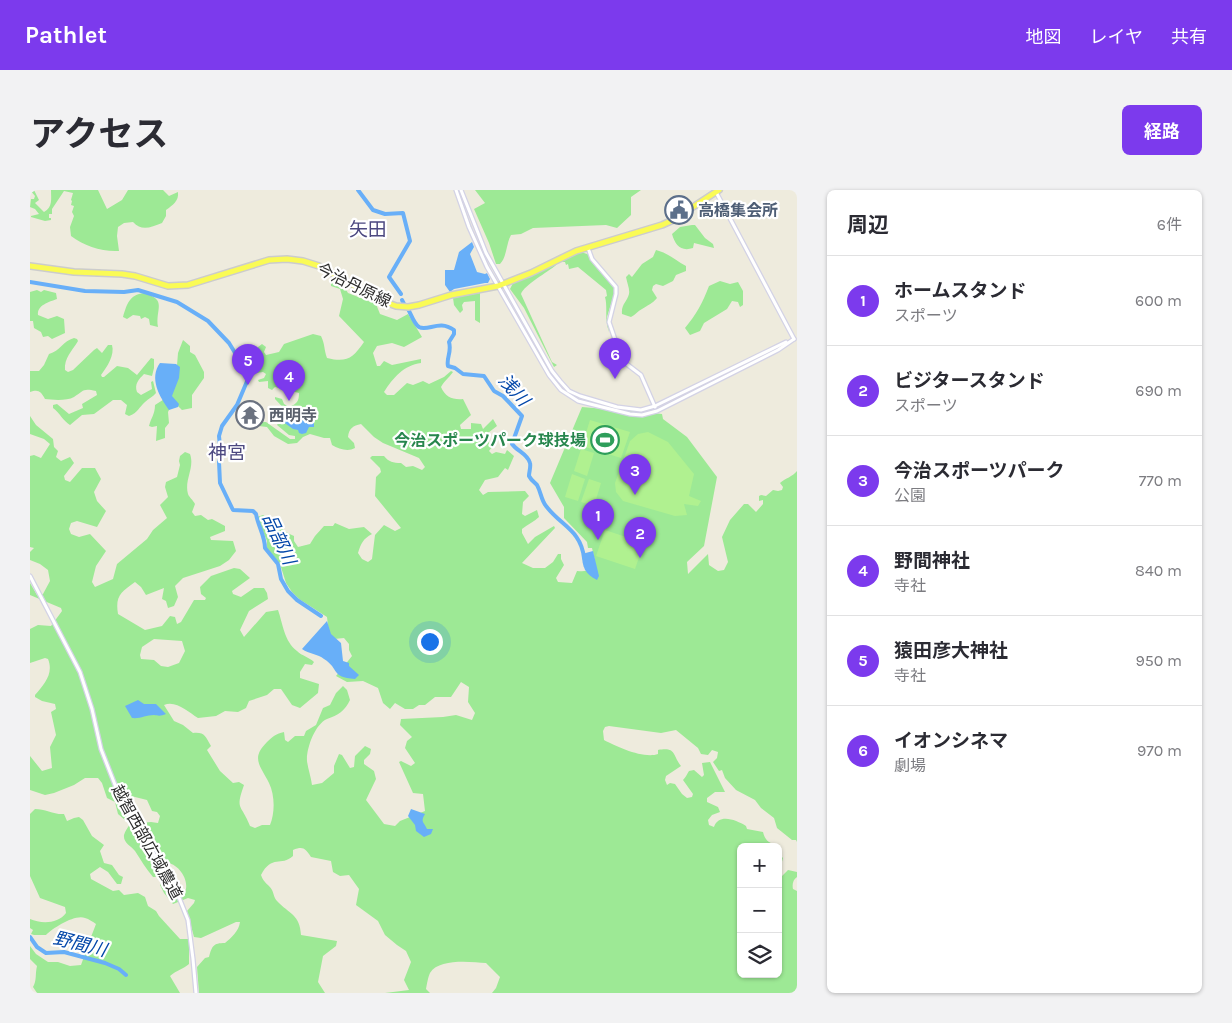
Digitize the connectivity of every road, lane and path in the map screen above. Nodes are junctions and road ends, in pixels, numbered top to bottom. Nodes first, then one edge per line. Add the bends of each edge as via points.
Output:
1 (456, 190) edge
2 (461, 190) edge
3 (718, 191) edge
4 (588, 247) junction
5 (30, 266) edge
6 (501, 285) junction
7 (794, 339) junction
8 (655, 406) junction
9 (657, 411) junction
10 (30, 576) edge
11 (196, 993) edge

1 - 6 street via 487,267
2 - 6 street
3 - 4 main road, 今治丹原線 via 667,223
3 - 7 street
4 - 6 main road, 今治丹原線
4 - 8 street via 592,258 616,287 609,322 624,362 641,375
5 - 6 main road, 今治丹原線 via 129,275 177,286 269,260 287,259 319,266 380,300 401,307
6 - 8 street via 552,371 569,391 617,408 641,410
6 - 9 street via 549,375 561,390 578,401 630,414
7 - 8 street
7 - 9 street
8 - 9 street
10 - 11 street, 越智西部広域農道 via 80,672 101,750 118,795 178,895 188,920

